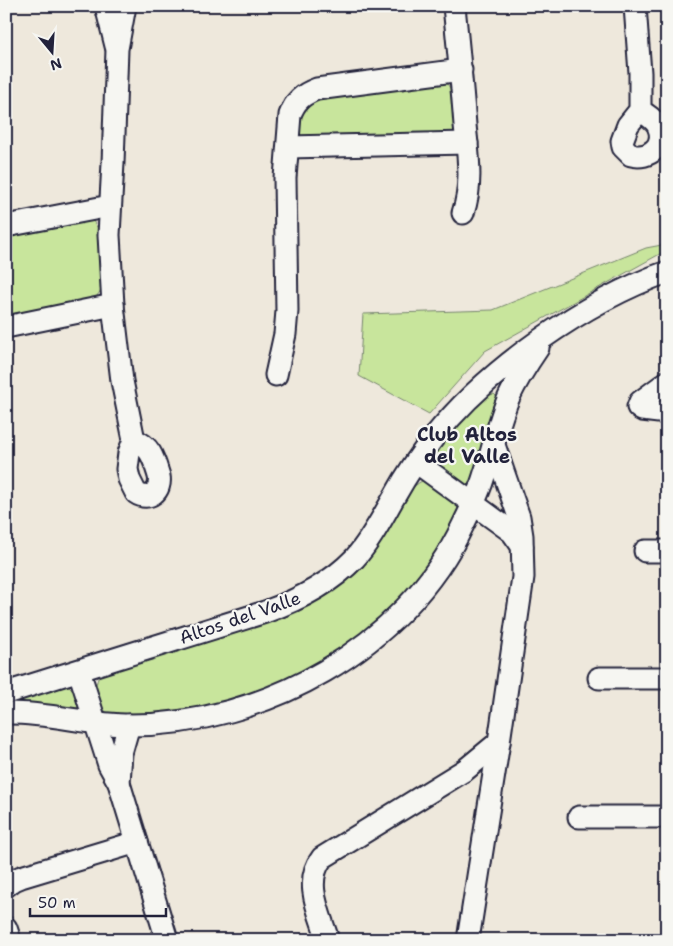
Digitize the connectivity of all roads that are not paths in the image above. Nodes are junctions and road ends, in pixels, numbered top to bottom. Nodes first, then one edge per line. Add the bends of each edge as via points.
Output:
1 (106, 6) edge
2 (125, 6) edge
3 (454, 6) edge
4 (635, 6) edge
5 (117, 49) junction
6 (461, 70) junction
7 (640, 110) dead end
8 (467, 143) junction
9 (288, 148) junction
10 (110, 206) junction
11 (463, 213) dead end
12 (6, 226) edge
13 (667, 272) edge
14 (113, 305) junction
15 (6, 327) edge
16 (545, 338) junction
17 (276, 375) dead end
18 (667, 382) edge
19 (667, 414) edge
20 (134, 440) dead end
21 (494, 445) junction
22 (416, 462) junction
23 (473, 502) junction
24 (522, 546) junction
25 (667, 551) edge
26 (645, 552) dead end
27 (80, 670) junction
28 (599, 678) dead end
29 (667, 678) edge
30 (6, 693) edge
31 (6, 713) edge
32 (95, 724) junction
33 (129, 725) junction
34 (499, 742) junction
35 (472, 765) junction
36 (494, 778) junction
37 (119, 783) junction
38 (579, 817) dead end
39 (667, 817) edge
40 (137, 842) junction
41 (6, 886) edge
42 (6, 928) edge
43 (10, 940) edge
44 (167, 940) edge
45 (328, 940) edge
46 (468, 940) edge

1 - 5 street
2 - 5 street
3 - 6 street
4 - 7 street
5 - 10 street
6 - 8 street
6 - 9 street via 310,91 293,106
8 - 9 street
8 - 11 street via 470,177
9 - 17 street via 285,187 287,311
10 - 12 street
10 - 14 street
13 - 16 street, Altos del Valle via 598,303
14 - 15 street
14 - 20 street
16 - 21 street, Altos del Valle via 509,398
16 - 22 street, Altos del Valle via 509,363 463,405
18 - 19 street via 638,407
21 - 23 street, Altos del Valle
21 - 24 street via 518,512
22 - 23 street
22 - 27 street, Altos del Valle via 356,557 322,585 286,605
23 - 24 street via 512,532
23 - 33 street, Altos del Valle via 450,549 418,593 397,616 335,664 289,690 244,708 185,721
24 - 34 street via 523,577
25 - 26 street
27 - 30 street, Altos del Valle
27 - 32 street
28 - 29 street
31 - 32 street, Altos del Valle
32 - 33 street, Altos del Valle
32 - 37 street
33 - 37 street via 121,753
34 - 35 street
34 - 36 street
35 - 36 street via 480,778
35 - 45 street via 322,858 314,871 313,888
36 - 46 street
37 - 40 street
38 - 39 street
40 - 41 street via 21,877
40 - 44 street
42 - 43 street

